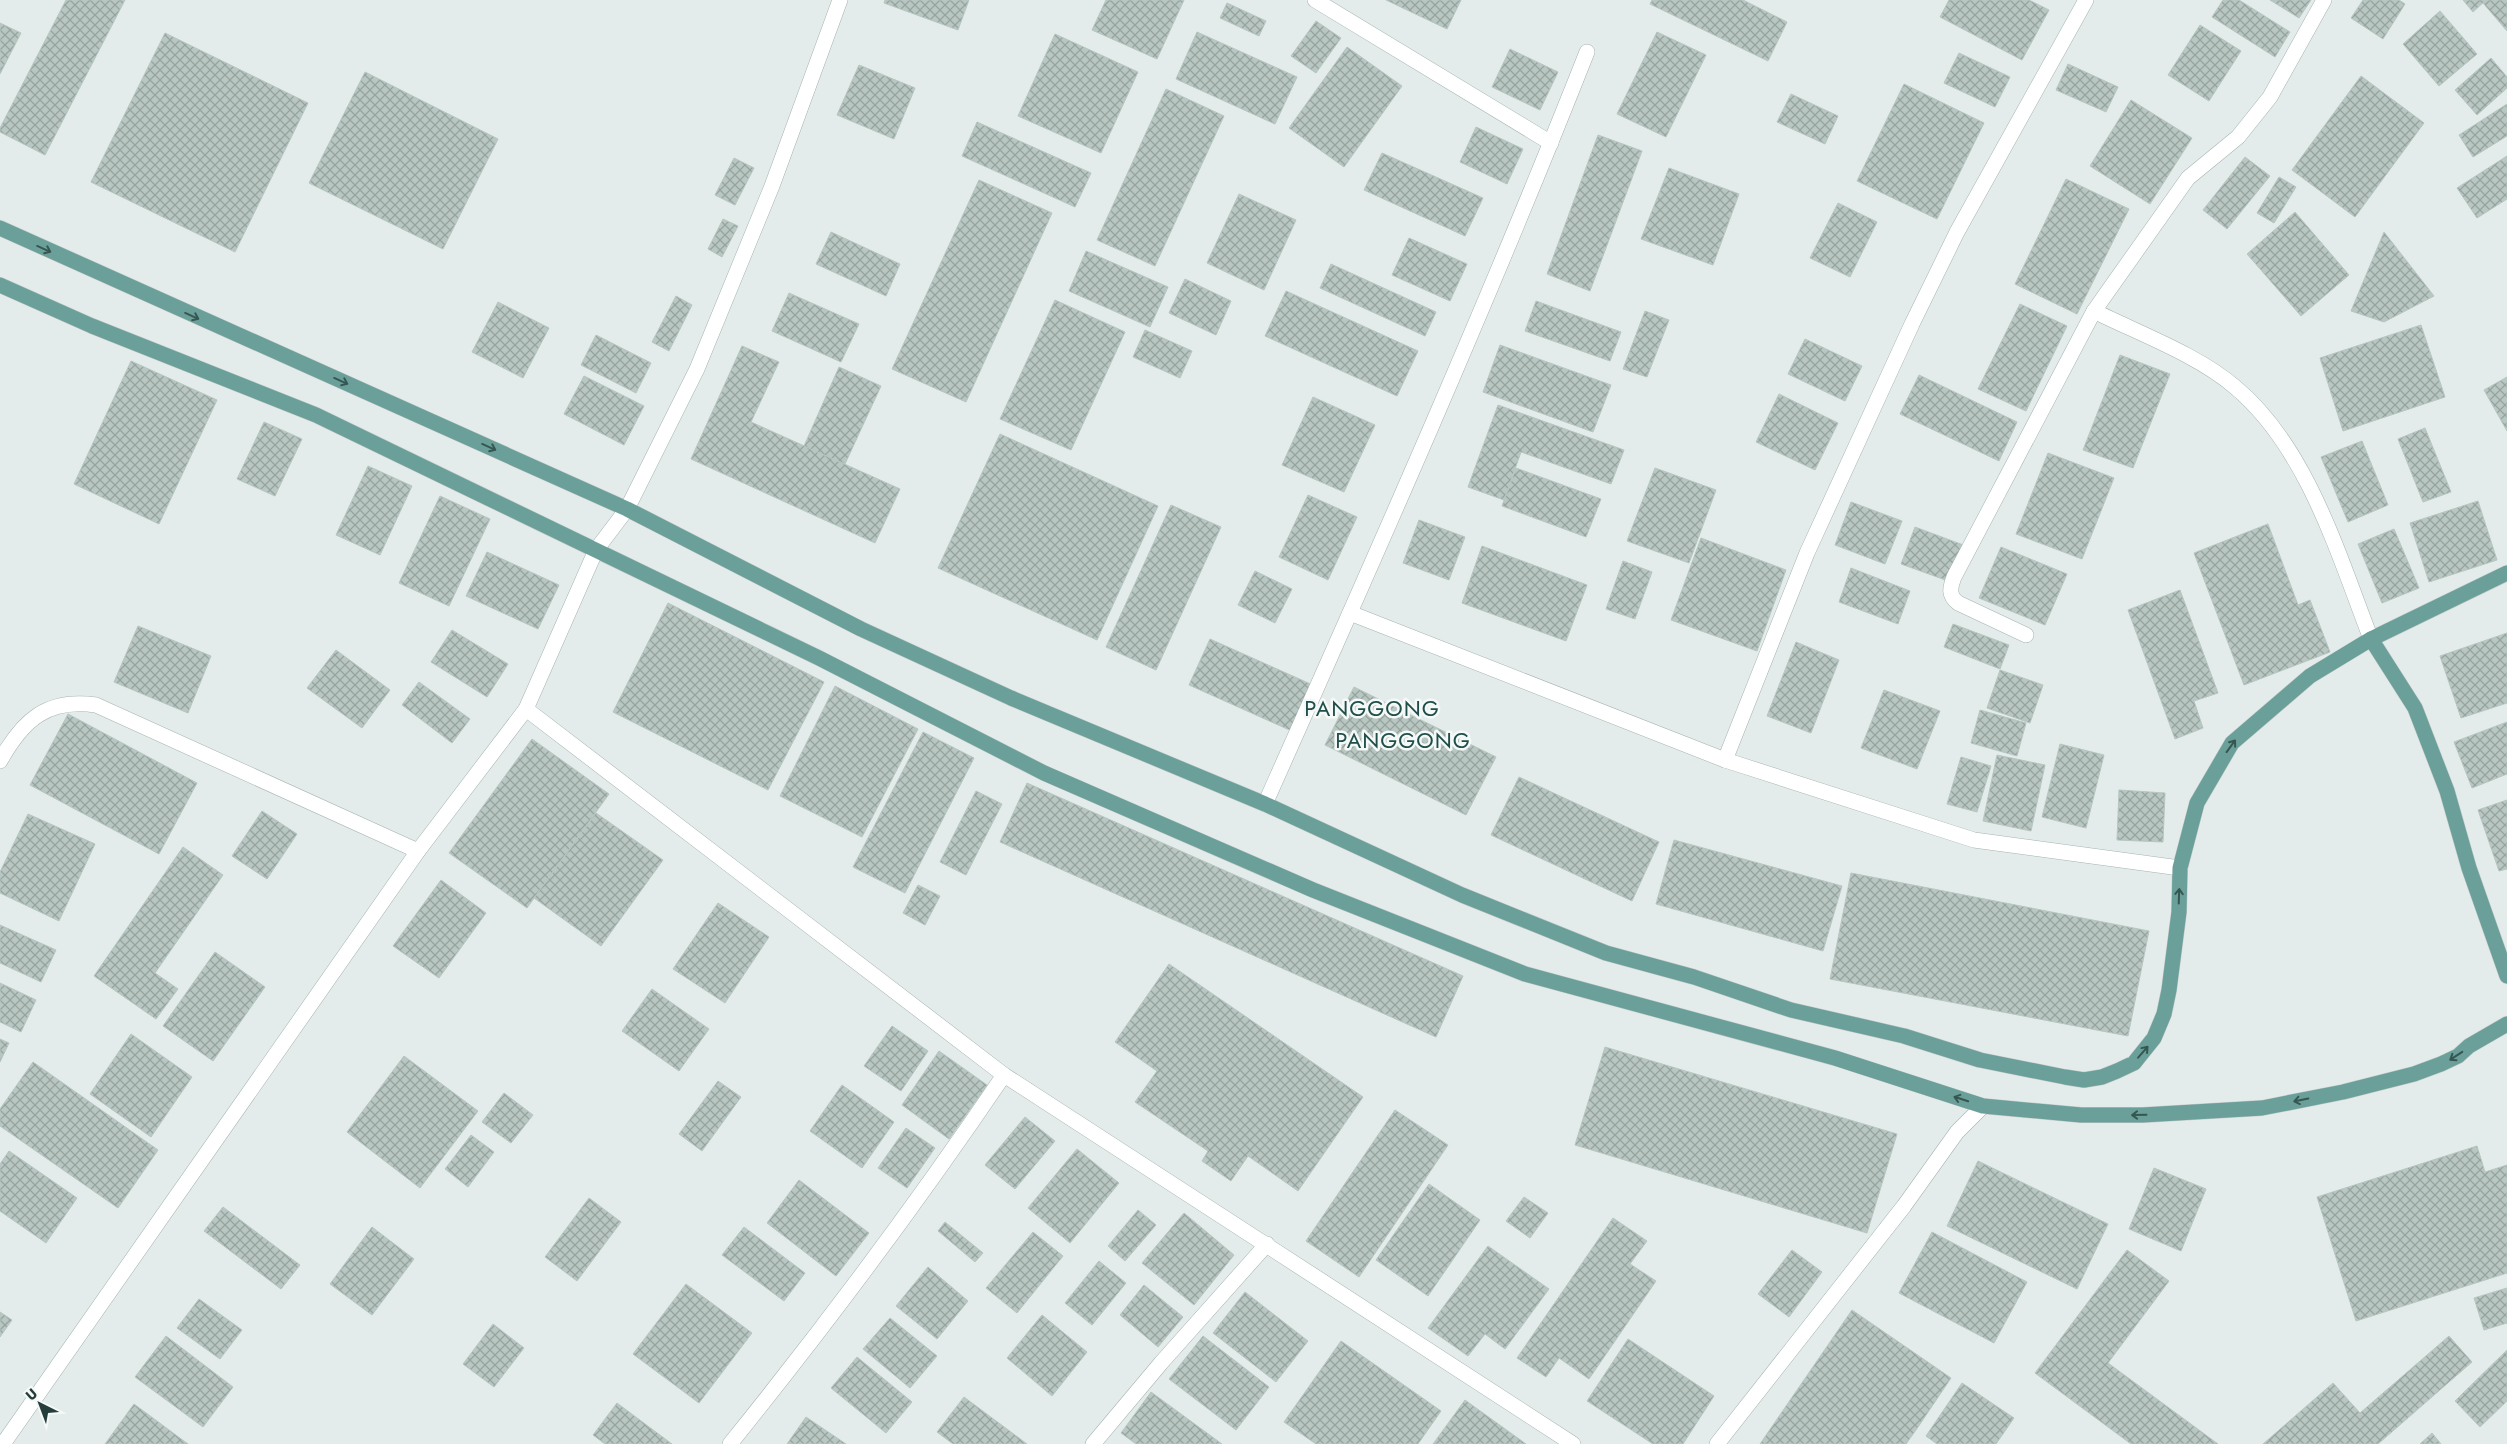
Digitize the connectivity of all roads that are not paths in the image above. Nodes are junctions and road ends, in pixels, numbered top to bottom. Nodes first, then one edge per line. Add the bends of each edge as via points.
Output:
1 (840, 0) edge
2 (1315, 0) edge
3 (2086, 0) edge
4 (2324, 0) edge
5 (1587, 52) dead end
6 (1551, 143) junction
7 (0, 228) edge
8 (0, 285) edge
9 (2094, 311) junction
10 (627, 509) junction
11 (596, 550) junction
12 (2507, 573) edge
13 (1350, 613) junction
14 (2026, 635) dead end
15 (2371, 639) junction
16 (526, 709) junction
17 (1725, 760) junction
18 (0, 761) edge
19 (1265, 804) junction
20 (418, 851) junction
21 (2180, 868) junction
22 (2507, 976) edge
23 (2504, 1030) edge
24 (1004, 1075) junction
25 (1983, 1106) junction
26 (1267, 1244) junction
27 (1556, 1440) edge
28 (3, 1444) edge
29 (730, 1444) edge
30 (1093, 1444) edge
31 (1573, 1444) edge
32 (1717, 1444) edge

1 - 10 street via 772,186 697,369
2 - 6 street
3 - 17 street via 1957,232 1912,324 1807,553
4 - 9 street via 2270,97 2238,137 2188,178
5 - 6 street
6 - 13 street
7 -> 10 main road
8 - 11 main road via 92,326 316,415
9 - 14 street via 1950,590 1954,600 1963,607
9 - 15 street via 2206,366 2235,387 2283,440 2306,481
10 - 11 street
10 - 19 main road via 870,633 1011,698
11 - 16 street
25 -> 11 main road via 1835,1058 1525,974 1332,898 1044,773 819,658
12 - 15 main road
13 - 17 street
13 - 19 street
21 -> 15 main road via 2197,803 2232,743 2310,676
15 - 22 main road via 2415,708 2447,791 2469,868
16 - 20 street
16 - 24 street
17 - 21 street via 1974,840
18 - 20 street via 30,718 74,702 96,705
19 -> 21 main road via 1462,895 1606,953 1694,977 1791,1010 1904,1036 1980,1060 2084,1080 2102,1077 2134,1063 2154,1038 2169,990 2179,912
20 - 28 street
23 -> 25 main road via 2469,1046 2458,1056 2414,1074 2262,1108 2081,1115
24 - 26 street
24 - 29 street via 931,1182 823,1328
25 - 32 street via 1957,1132 1904,1206
26 - 27 street
26 - 30 street
27 - 31 street

